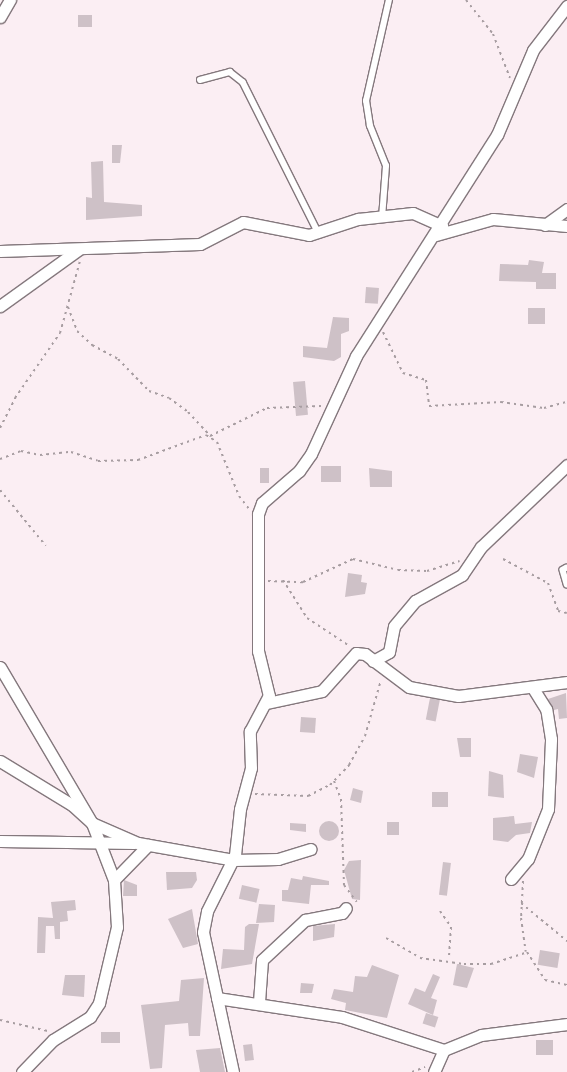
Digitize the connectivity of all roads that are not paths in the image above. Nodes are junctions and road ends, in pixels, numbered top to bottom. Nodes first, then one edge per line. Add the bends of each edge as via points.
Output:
1 (10, 0) edge
2 (390, 0) edge
3 (567, 6) edge
4 (0, 17) edge
5 (200, 80) dead end
6 (567, 209) edge
7 (382, 218) junction
8 (545, 226) junction
9 (567, 226) edge
10 (439, 230) junction
11 (319, 234) junction
12 (81, 250) junction
13 (0, 251) edge
14 (0, 306) edge
15 (567, 465) edge
16 (567, 568) edge
17 (567, 584) edge
18 (377, 664) junction
19 (1, 675) edge
20 (567, 682) edge
21 (533, 688) junction
22 (267, 703) junction
23 (0, 761) edge
24 (92, 823) junction
25 (0, 841) edge
26 (100, 843) junction
27 (143, 844) junction
28 (312, 849) dead end
29 (234, 860) junction
30 (510, 878) dead end
31 (114, 880) junction
32 (346, 908) dead end
33 (217, 998) junction
34 (259, 1002) junction
35 (567, 1024) edge
36 (444, 1050) junction
37 (23, 1072) edge
38 (234, 1072) edge
39 (434, 1072) edge

1 - 4 street
2 - 7 lane via 366,101 370,126 386,166
3 - 10 street via 533,50 498,135
5 - 11 lane via 230,72 243,82
6 - 8 street
7 - 10 street via 413,213
7 - 11 street via 358,219
8 - 9 street
8 - 10 street via 493,218
10 - 22 street via 378,320 331,407 311,454 299,471 262,503 258,514 258,651 269,681
11 - 12 street via 243,222 207,244
12 - 13 street
12 - 14 street
15 - 18 street via 473,558 460,578 415,601 394,626 389,652
16 - 17 lane via 564,570
18 - 21 street via 409,687 458,696
18 - 22 street via 354,653 322,690
19 - 24 street
20 - 21 street
21 - 30 street via 546,709 552,763 545,817 524,865
22 - 29 street via 250,731 251,768 244,792
23 - 24 street via 72,805
24 - 26 street
24 - 27 street
25 - 26 street
26 - 27 street
26 - 31 street
27 - 29 street
27 - 31 street
28 - 29 street via 278,859
29 - 33 street via 205,921
31 - 37 street via 117,927 100,1003 90,1017 60,1035
32 - 34 street via 342,913 305,920 262,960
33 - 34 street
33 - 38 street
34 - 36 street via 342,1017
35 - 36 street via 481,1035
36 - 39 street

